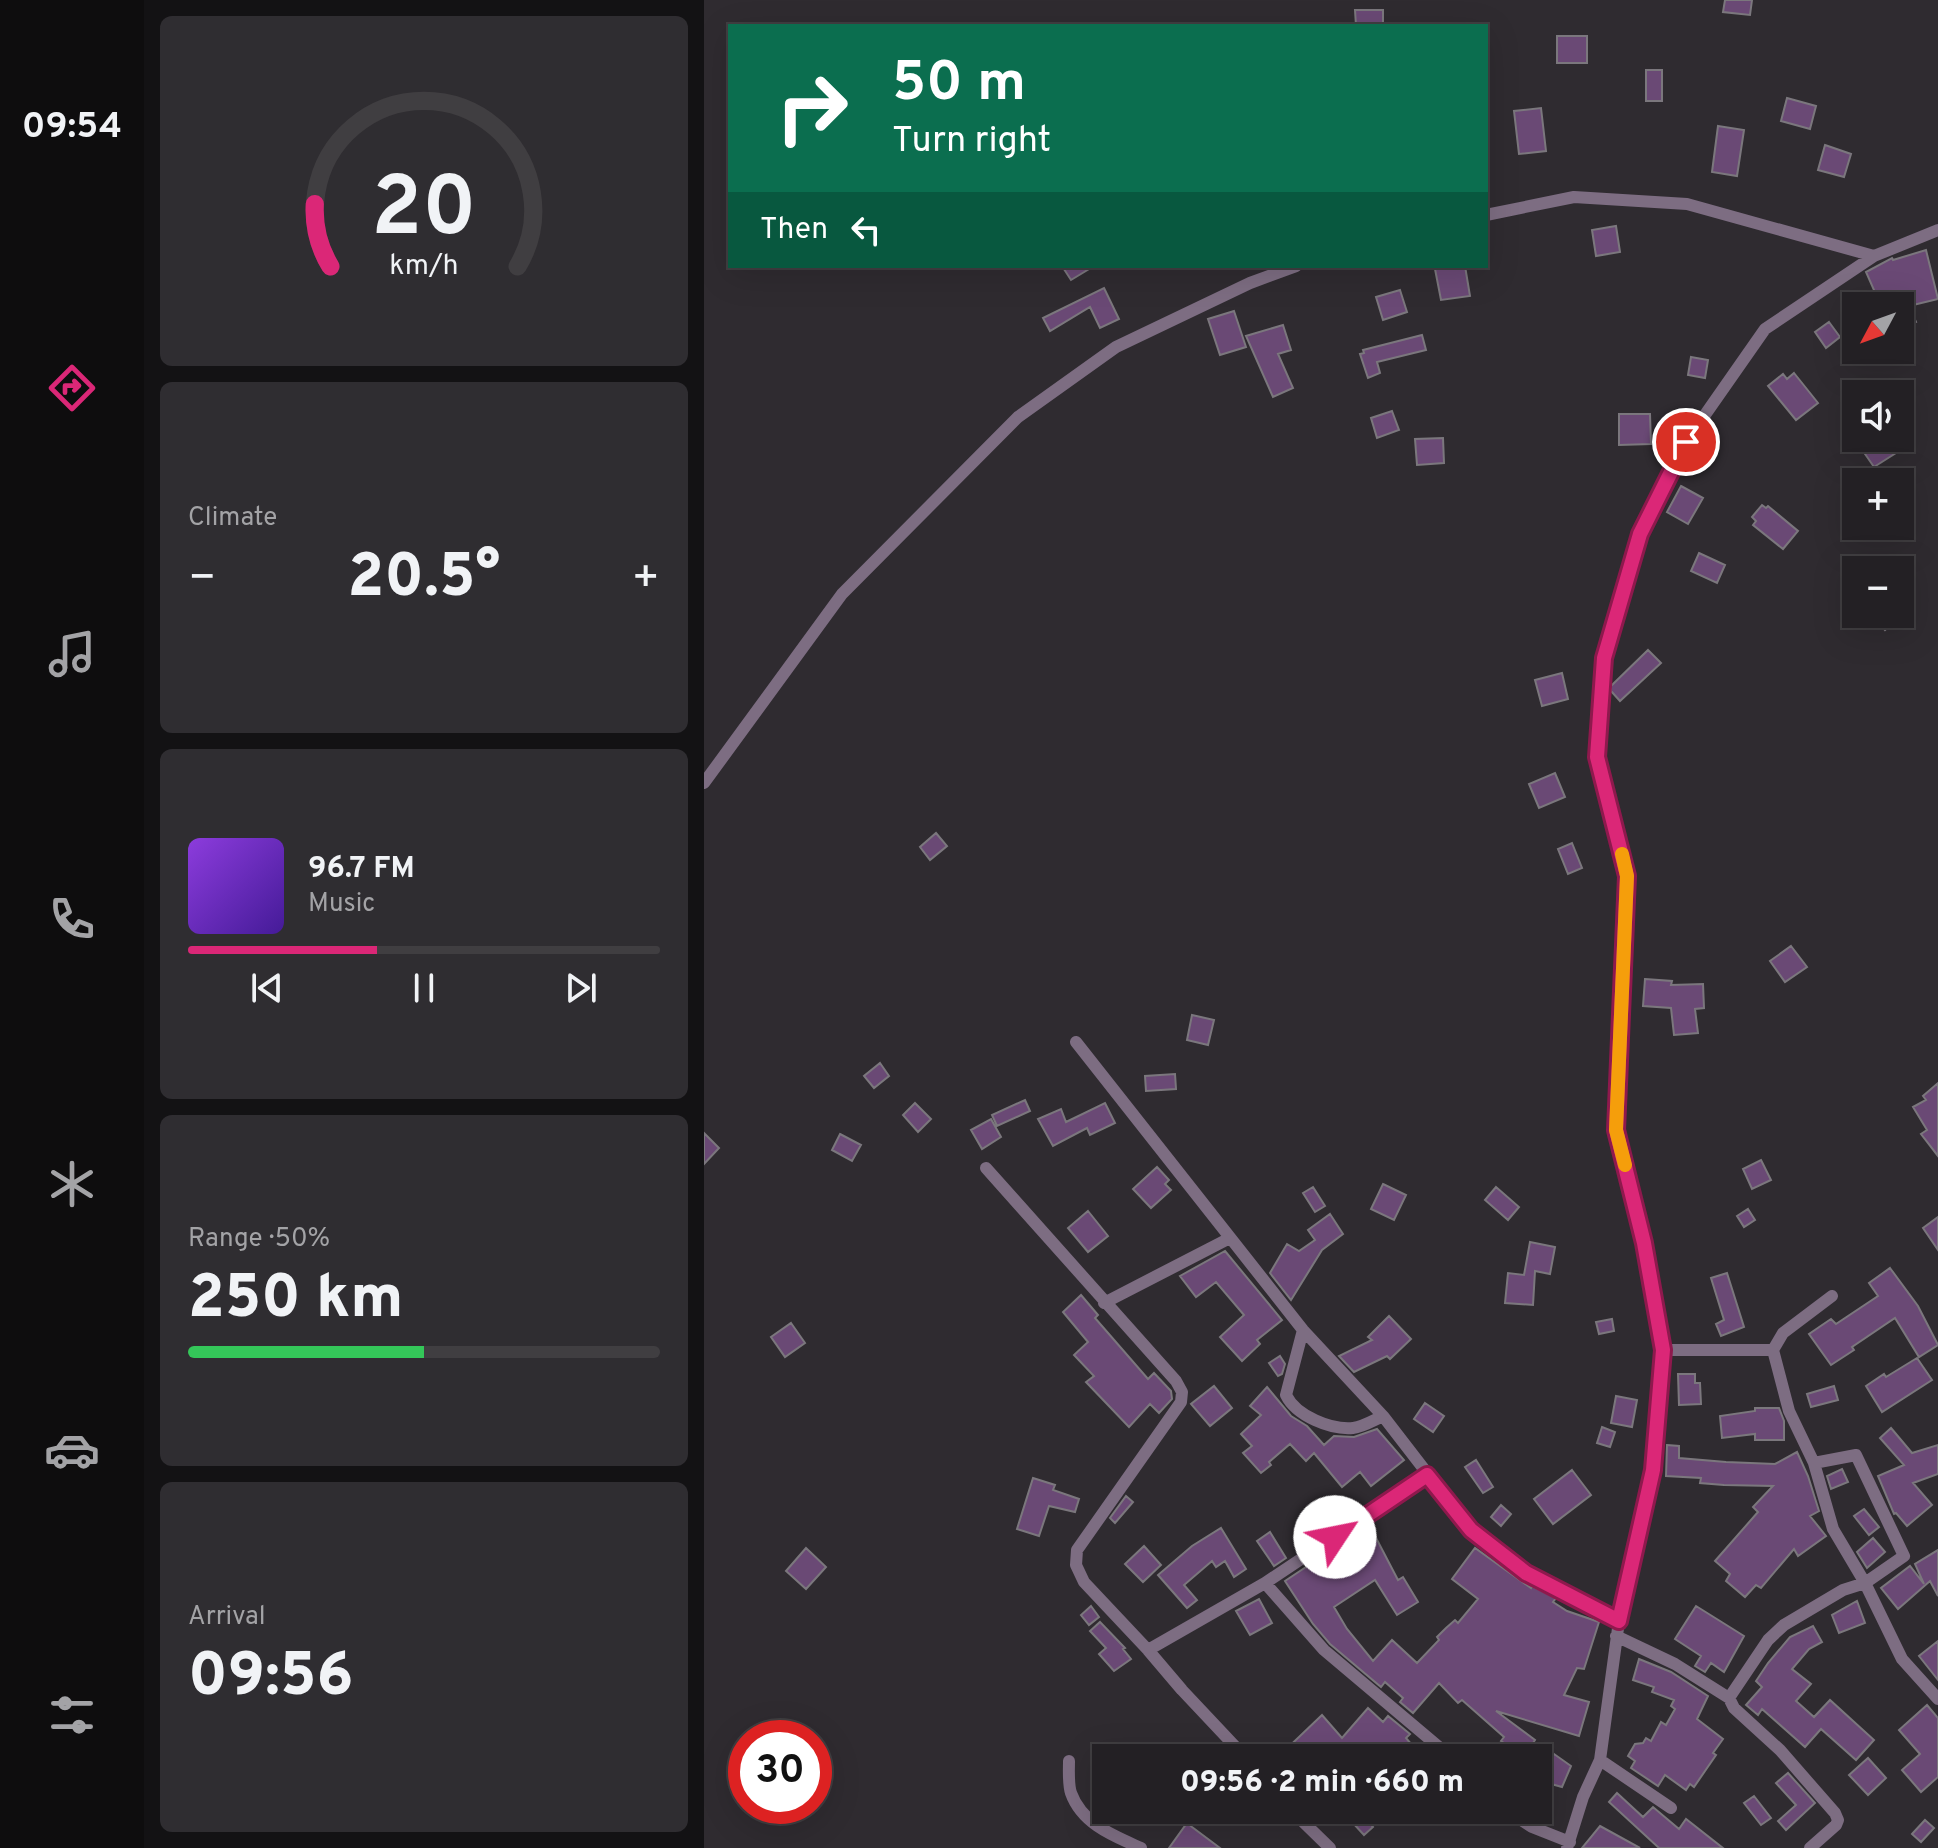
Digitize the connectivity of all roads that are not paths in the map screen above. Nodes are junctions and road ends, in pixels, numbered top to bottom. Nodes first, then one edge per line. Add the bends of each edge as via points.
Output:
1 (1488, 215) edge
2 (1938, 230) edge
3 (1874, 256) junction
4 (1291, 268) edge
5 (704, 783) edge
6 (1076, 1042) dead end
7 (986, 1168) dead end
8 (1230, 1238) junction
9 (1832, 1296) dead end
10 (1104, 1303) junction
11 (1303, 1330) junction
12 (1663, 1350) junction
13 (1773, 1350) junction
14 (1383, 1416) junction
15 (1814, 1463) junction
16 (1427, 1475) junction
17 (1265, 1583) junction
18 (1865, 1583) junction
19 (1619, 1621) junction
20 (1616, 1636) junction
21 (1148, 1650) junction
22 (1729, 1698) junction
23 (1938, 1699) edge
24 (1233, 1744) edge
25 (1435, 1744) edge
26 (1600, 1760) junction
27 (1069, 1761) dead end
28 (1671, 1808) dead end
29 (1305, 1824) edge
30 (1527, 1824) edge
31 (1568, 1845) edge
32 (1141, 1848) edge
33 (1330, 1848) edge
34 (1810, 1848) edge

1 - 3 street via 1574,197 1687,204
2 - 3 street
3 - 12 street via 1765,329 1686,442 1640,534 1604,658 1597,757 1627,876 1616,1130
4 - 5 street via 1116,347 1018,417 842,594
6 - 8 street
7 - 10 street
8 - 10 street
8 - 11 street
9 - 13 street via 1783,1333
10 - 21 street via 1182,1392 1181,1402 1077,1550 1076,1565 1084,1582
11 - 14 street
11 - 14 street via 1286,1395 1290,1403 1341,1427 1356,1428
12 - 13 street
12 - 19 street via 1653,1470
13 - 15 street via 1789,1411
14 - 16 street
15 - 18 street via 1833,1529
15 - 18 street via 1856,1455 1904,1556
16 - 17 street
16 - 19 street via 1471,1530 1526,1573
17 - 21 street
17 - 25 street via 1324,1650
18 - 22 street via 1784,1625
18 - 23 street via 1902,1659
19 - 20 street
20 - 22 street
20 - 26 street
21 - 24 street
22 - 34 street via 1835,1813 1836,1825
26 - 28 street
26 - 31 street
27 - 32 street via 1071,1792 1081,1812 1102,1830
29 - 33 street
30 - 31 street

